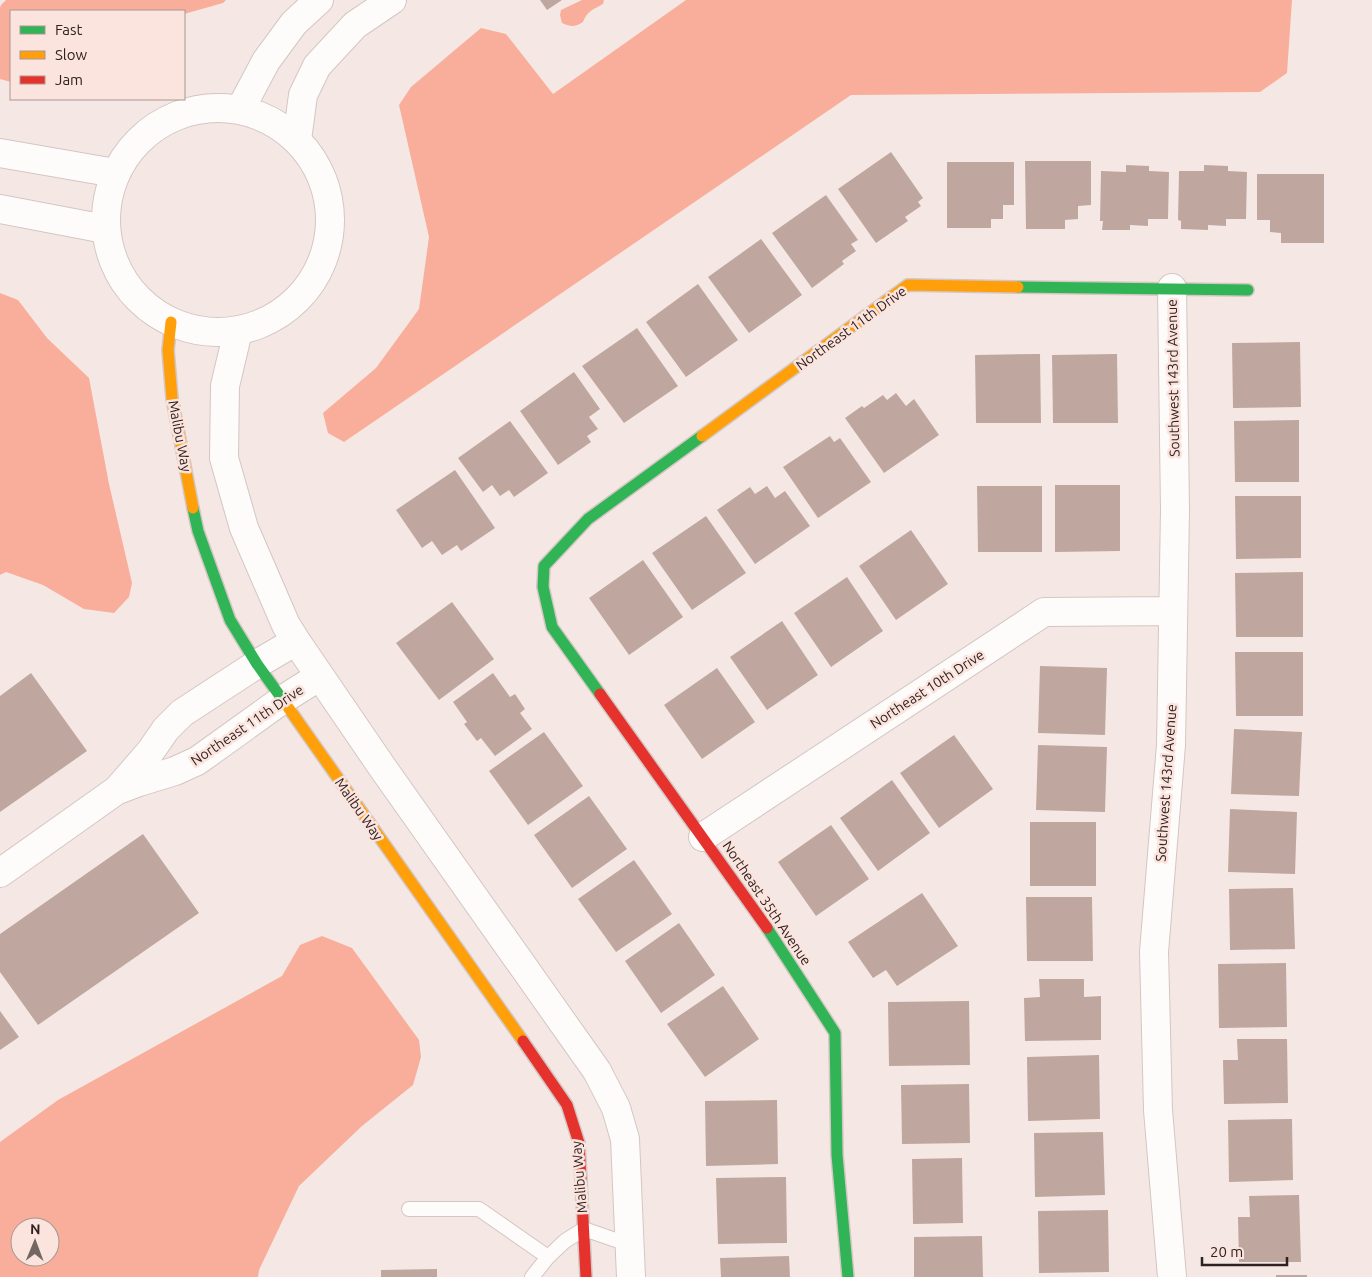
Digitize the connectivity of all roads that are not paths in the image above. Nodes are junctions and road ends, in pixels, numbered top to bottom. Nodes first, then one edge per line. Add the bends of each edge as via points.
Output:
1 (319, 0) edge
2 (392, 0) edge
3 (240, 110) junction
4 (298, 140) junction
5 (0, 153) edge
6 (116, 172) junction
7 (0, 208) edge
8 (105, 229) junction
9 (1172, 288) junction
10 (1248, 290) dead end
11 (171, 322) junction
12 (238, 330) junction
13 (543, 587) joint
14 (1173, 611) junction
15 (296, 642) junction
16 (257, 664) junction
17 (320, 676) junction
18 (282, 700) junction
19 (116, 790) junction
20 (703, 837) junction
21 (0, 873) edge
22 (409, 1210) dead end
23 (584, 1229) junction
24 (630, 1245) junction
25 (548, 1257) junction
26 (532, 1277) edge
27 (586, 1277) edge
28 (631, 1277) edge
29 (848, 1277) edge
30 (1172, 1277) edge

1 - 3 street via 294,22 266,61
2 - 4 street via 355,26 318,66 303,95
3 - 4 street via 271,121
3 - 6 street via 219,107 177,115 140,138
4 - 12 street via 324,181 330,205 326,253 316,275 290,306 262,324
5 - 6 street
6 - 8 street via 105,210
7 - 8 street
8 - 11 street via 109,252 132,294
9 - 10 street, Northeast 11th Drive
9 - 13 street, Northeast 11th Drive via 908,285 588,519 544,566
9 - 14 street, Southwest 143rd Avenue
11 - 12 street via 216,332
11 - 16 street, Malibu Way via 168,350 172,398 198,531 230,620
12 - 15 street via 225,386 224,458 244,528
13 - 20 street, Northeast 35th Avenue via 552,627
14 - 20 street, Northeast 10th Drive via 1044,612
14 - 30 street, Southwest 143rd Avenue via 1171,745 1154,952 1158,1110
15 - 16 street, Northeast 11th Drive
15 - 17 street
16 - 18 street, Malibu Way
16 - 19 street, Northeast 11th Drive via 182,714
17 - 18 street, Northeast 11th Drive
17 - 24 street via 596,1071 616,1108 625,1139
18 - 19 street, Northeast 11th Drive via 197,760 175,771
18 - 23 street, Malibu Way via 567,1106 579,1143
19 - 21 street, Northeast 11th Drive
20 - 29 street, Northeast 35th Avenue via 758,914 835,1033 837,1155
22 - 25 lane via 478,1209
23 - 24 lane
23 - 25 lane
23 - 27 street, Malibu Way
24 - 28 street
25 - 26 lane

